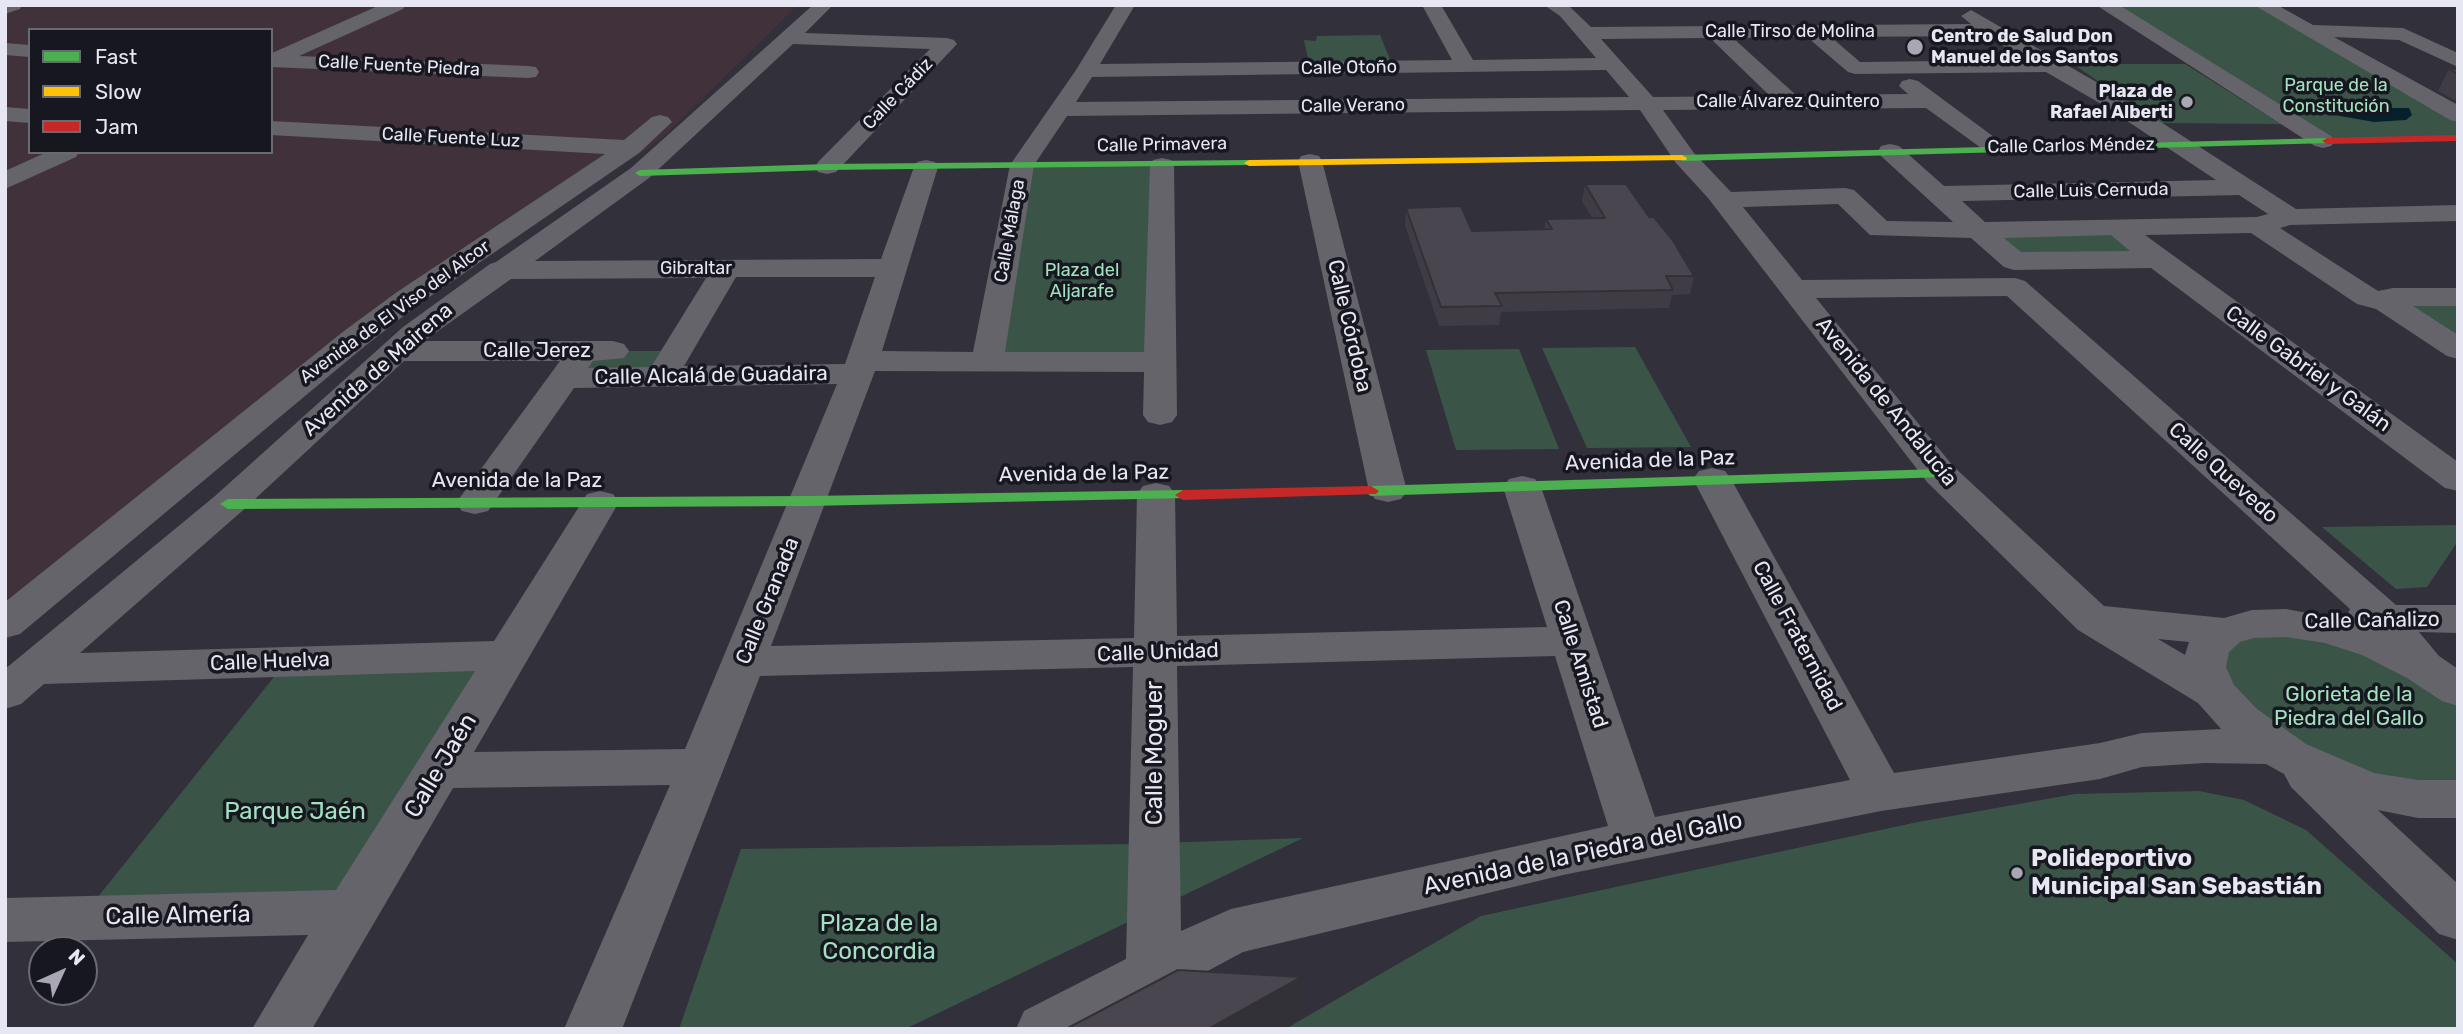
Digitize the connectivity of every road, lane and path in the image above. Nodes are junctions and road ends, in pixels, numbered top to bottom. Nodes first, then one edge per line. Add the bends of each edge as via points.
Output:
1 (13, 5) edge
2 (396, 5) edge
3 (788, 5) edge
4 (824, 5) edge
5 (1126, 5) edge
6 (1431, 5) edge
7 (1955, 5) edge
8 (2105, 5) edge
9 (2263, 5) edge
10 (5, 8) edge
11 (1563, 8) edge
12 (2306, 29) junction
13 (1994, 30) junction
14 (1715, 32) junction
15 (1813, 32) junction
16 (1587, 33) junction
17 (788, 38) junction
18 (5, 49) edge
19 (28, 51) edge
20 (273, 59) edge
21 (273, 60) edge
22 (2458, 61) edge
23 (1613, 64) junction
24 (1466, 66) junction
25 (2050, 66) junction
26 (1884, 68) junction
27 (1086, 71) junction
28 (528, 72) dead end
29 (1931, 101) junction
30 (1790, 102) junction
31 (1646, 103) junction
32 (1059, 109) junction
33 (5, 114) edge
34 (2458, 115) edge
35 (28, 116) edge
36 (273, 128) edge
37 (2456, 139) edge
38 (2323, 141) junction
39 (2178, 144) junction
40 (1997, 148) junction
41 (1890, 151) junction
42 (64, 154) edge
43 (1685, 158) junction
44 (635, 160) junction
45 (1310, 161) junction
46 (1022, 165) junction
47 (1162, 165) junction
48 (827, 167) junction
49 (926, 167) junction
50 (5, 181) edge
51 (2244, 187) junction
52 (1938, 194) junction
53 (1722, 200) junction
54 (2458, 213) edge
55 (2370, 214) junction
56 (2271, 220) junction
57 (1978, 230) junction
58 (2458, 231) edge
59 (2399, 232) junction
60 (2137, 242) junction
61 (893, 268) junction
62 (726, 269) junction
63 (500, 270) junction
64 (2014, 274) junction
65 (1794, 289) junction
66 (2458, 297) edge
67 (2386, 302) junction
68 (2458, 349) edge
69 (395, 351) junction
70 (987, 362) junction
71 (1160, 362) junction
72 (670, 364) junction
73 (574, 365) junction
74 (860, 368) junction
75 (1160, 415) dead end
76 (1940, 474) junction
77 (1712, 479) junction
78 (2458, 480) edge
79 (1522, 487) junction
80 (1388, 491) junction
81 (1156, 494) junction
82 (808, 501) junction
83 (600, 502) junction
84 (475, 503) junction
85 (228, 504) junction
86 (2384, 617) junction
87 (2458, 619) edge
88 (2093, 620) junction
89 (2286, 623) junction
90 (5, 624) edge
91 (2225, 632) junction
92 (1572, 641) junction
93 (1155, 653) junction
94 (507, 655) junction
95 (744, 662) junction
96 (2440, 678) edge
97 (19, 681) edge
98 (2219, 697) junction
99 (2142, 750) junction
100 (2281, 752) junction
101 (701, 767) junction
102 (439, 770) junction
103 (1881, 793) junction
104 (2458, 799) edge
105 (1638, 841) junction
106 (351, 912) junction
107 (2458, 918) edge
108 (5, 920) edge
109 (1154, 971) junction
110 (281, 1029) edge
111 (593, 1029) edge
112 (1045, 1029) edge

1 - 10 street
2 - 20 street
3 - 44 street, Avenida de El Viso del Alcor
4 - 17 street, Avenida de Mairena
5 - 27 street, Calle Málaga
6 - 24 street
7 - 13 street
8 - 38 street
9 - 12 street
11 - 16 street, Avenida de Andalucía
12 - 22 street via 2403,34
12 - 34 street
13 - 15 street, Calle Tirso de Molina
13 - 25 street
14 - 15 street, Calle Tirso de Molina
14 - 16 street, Calle Tirso de Molina
14 - 30 street
15 - 26 street via 1855,68
16 - 23 street, Avenida de Andalucía
17 - 44 street, Avenida de Mairena
17 - 48 street, Calle Cádiz via 947,44
18 - 19 street
21 - 28 street, Calle Fuente Piedra
23 - 24 street, Calle Otoño
23 - 31 street, Avenida de Andalucía
24 - 27 street, Calle Otoño
25 - 26 street
25 - 39 street
26 - 29 street
27 - 32 street, Calle Málaga
29 - 30 street, Calle Álvarez Quintero
29 - 40 street
30 - 31 street, Calle Álvarez Quintero
31 - 32 street, Calle Verano
31 - 43 street, Avenida de Andalucía
32 - 46 street, Calle Málaga
33 - 35 street
36 - 44 street, Calle Fuente Luz
37 - 38 street, Calle Carlos Méndez
38 - 39 street, Calle Carlos Méndez
39 - 40 street, Calle Carlos Méndez
39 - 51 street
40 - 41 street, Calle Carlos Méndez
41 - 43 street, Calle Carlos Méndez
41 - 52 street
42 - 50 street
43 - 45 street, Calle Primavera
43 - 53 street, Avenida de Andalucía
44 - 48 street, Calle Primavera
44 - 63 street, Avenida de Mairena
44 - 90 street, Avenida de El Viso del Alcor via 408,298
45 - 47 street, Calle Primavera
45 - 80 street, Calle Córdoba
46 - 47 street, Calle Primavera
46 - 49 street, Calle Primavera
46 - 70 street, Calle Málaga
47 - 71 street
48 - 49 street, Calle Primavera
49 - 61 street, Calle Granada
51 - 52 street, Calle Luis Cernuda
51 - 56 street
52 - 57 street
53 - 57 street via 1845,196 1880,229
53 - 65 street, Avenida de Andalucía
54 - 55 street
55 - 56 street
55 - 59 street
56 - 59 street
56 - 60 street
56 - 67 street via 2368,298
57 - 60 street
57 - 64 street, Calle Quevedo
58 - 59 street
60 - 64 street
60 - 78 street, Calle Gabriel y Galán
61 - 62 street, Gibraltar
61 - 74 street, Calle Granada
62 - 63 street, Gibraltar
62 - 72 street
63 - 69 street, Avenida de Mairena
64 - 65 street
64 - 86 street, Calle Quevedo
65 - 76 street, Avenida de Andalucía
66 - 67 street via 2393,297
67 - 68 street
69 - 73 street, Calle Jerez
69 - 85 street, Avenida de Mairena
70 - 71 street
70 - 74 street
71 - 75 street
72 - 73 street, Calle Alcalá de Guadaira
72 - 74 street, Calle Alcalá de Guadaira
73 - 84 street
74 - 82 street, Calle Granada
76 - 77 street, Avenida de la Paz
76 - 88 street, Avenida de Andalucía
77 - 79 street, Avenida de la Paz
77 - 103 street, Calle Fraternidad
79 - 80 street, Avenida de la Paz
79 - 92 street, Calle Amistad
80 - 81 street, Avenida de la Paz
81 - 82 street, Avenida de la Paz
81 - 93 street, Calle Moguer
82 - 83 street, Avenida de la Paz
82 - 95 street, Calle Granada
83 - 84 street, Avenida de la Paz
83 - 94 street, Calle Jaén
84 - 85 street, Avenida de la Paz
85 - 97 street, Avenida de Mairena
86 - 87 street, Calle Cañalizo
86 - 89 street, Calle Cañalizo
86 - 96 street, Calle Quevedo
88 - 91 street
88 - 98 street, Avenida de Andalucía
89 - 91 street via 2252,624
89 - 96 street via 2377,645
91 - 98 street via 2208,646 2204,667
92 - 93 street, Calle Unidad
92 - 105 street, Calle Amistad
93 - 95 street, Calle Unidad
93 - 109 street, Calle Moguer
94 - 97 street, Calle Huelva
94 - 102 street, Calle Jaén
95 - 101 street, Calle Granada
98 - 99 street, Avenida de la Piedra del Gallo
98 - 100 street
99 - 100 street, Avenida de la Piedra del Gallo via 2205,746
99 - 103 street, Avenida de la Piedra del Gallo via 2100,761
100 - 104 street via 2369,790 2418,799
100 - 107 street
101 - 102 street
101 - 111 street, Calle Granada
102 - 106 street, Calle Jaén
103 - 105 street, Avenida de la Piedra del Gallo
105 - 109 street, Avenida de la Piedra del Gallo via 1231,932
106 - 108 street, Calle Almería
106 - 110 street, Calle Jaén
109 - 112 street, Avenida de la Piedra del Gallo

